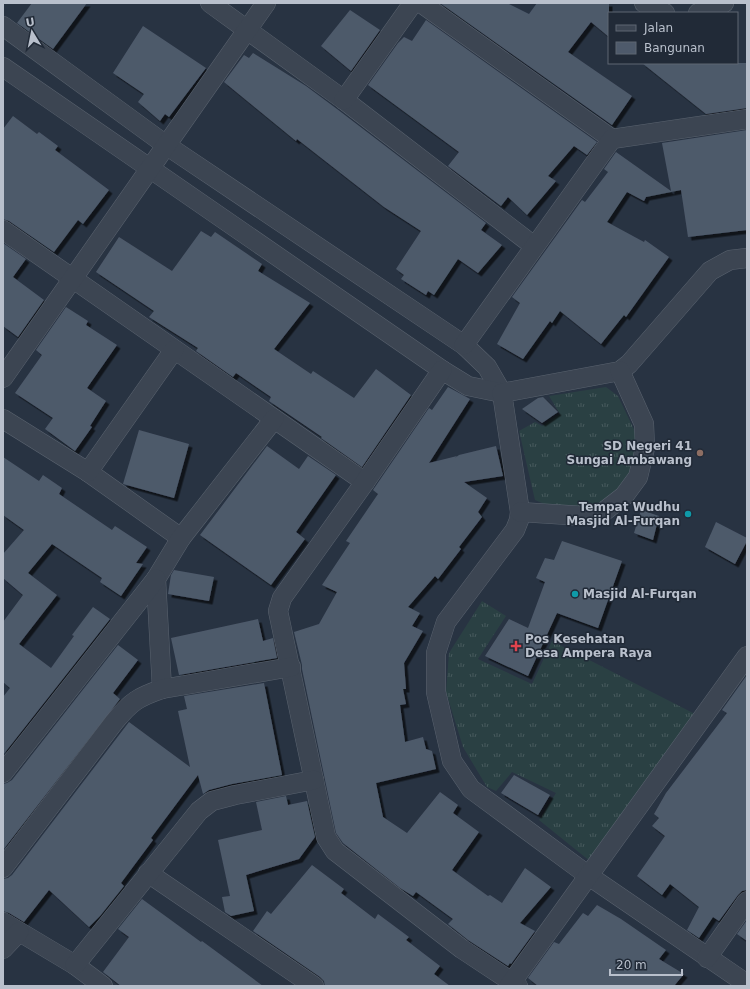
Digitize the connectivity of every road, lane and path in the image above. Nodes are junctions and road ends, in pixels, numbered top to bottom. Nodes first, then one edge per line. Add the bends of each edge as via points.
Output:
1 (210, 3) edge
2 (266, 3) edge
3 (413, 3) edge
4 (421, 3) edge
5 (644, 3) edge
6 (724, 3) edge
7 (660, 12) edge
8 (707, 12) edge
9 (3, 26) edge
10 (247, 30) junction
11 (3, 68) edge
12 (344, 100) junction
13 (747, 119) edge
14 (612, 140) junction
15 (166, 145) junction
16 (149, 168) junction
17 (3, 230) edge
18 (534, 246) junction
19 (747, 258) edge
20 (73, 279) junction
21 (464, 345) junction
22 (174, 350) junction
23 (442, 370) junction
24 (620, 371) junction
25 (3, 378) edge
26 (502, 393) junction
27 (3, 419) edge
28 (274, 419) junction
29 (88, 472) junction
30 (365, 482) junction
31 (520, 512) junction
32 (181, 538) junction
33 (156, 579) junction
34 (747, 656) edge
35 (291, 667) junction
36 (162, 689) junction
37 (3, 773) edge
38 (314, 780) junction
39 (3, 868) edge
40 (148, 873) junction
41 (589, 876) junction
42 (747, 901) edge
43 (3, 922) edge
44 (19, 932) junction
45 (3, 949) edge
46 (707, 958) junction
47 (75, 965) junction
48 (747, 984) edge
49 (513, 985) edge
50 (103, 986) edge
51 (314, 986) edge

1 - 10 street
2 - 10 street
3 - 12 street
4 - 14 street
5 - 7 street
6 - 8 street
9 - 15 street
10 - 12 street
10 - 15 street
11 - 16 street
12 - 18 street
13 - 14 street
14 - 18 street
15 - 16 street
15 - 21 street
16 - 20 street
16 - 23 street
17 - 20 street
18 - 21 street
19 - 24 street via 730,260 710,271 629,364
20 - 22 street
20 - 25 street
21 - 26 street via 487,367
22 - 28 street
22 - 29 street
23 - 26 street via 468,386
23 - 30 street
24 - 26 street
24 - 31 street via 644,424 645,448 638,477 624,496 602,513 584,516
26 - 31 street
27 - 29 street
28 - 30 street
28 - 32 street
29 - 32 street
30 - 35 street via 282,598 278,611
31 - 41 street via 515,530 446,622 436,653 436,692 452,761 471,789
32 - 33 street
33 - 36 street
33 - 37 street
34 - 41 street
35 - 36 street
35 - 38 street
36 - 39 street via 141,696 127,707
38 - 40 street via 212,801 199,812
38 - 49 street via 326,837 335,851
40 - 47 street
40 - 51 street
41 - 46 street
41 - 49 street
42 - 46 street
43 - 44 street
44 - 45 street
44 - 47 street
46 - 48 street
47 - 50 street

